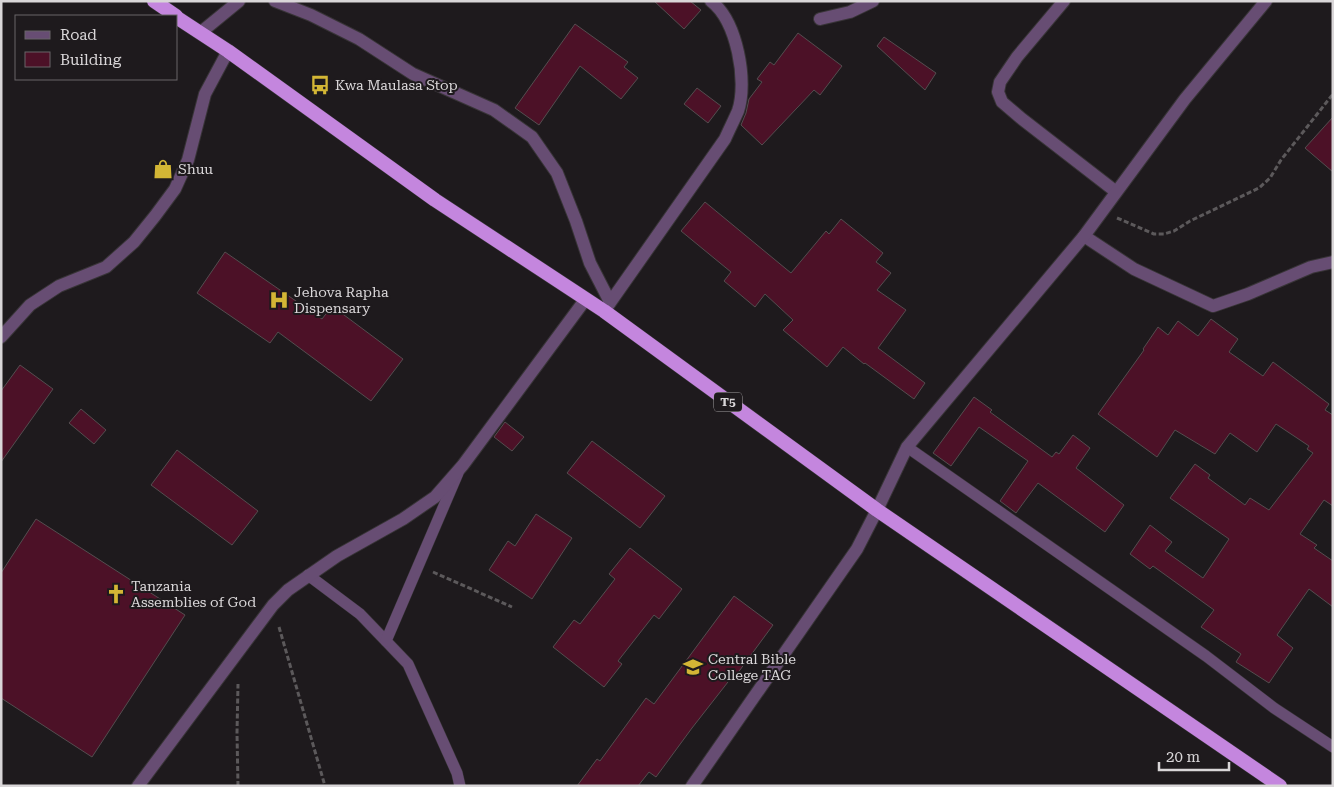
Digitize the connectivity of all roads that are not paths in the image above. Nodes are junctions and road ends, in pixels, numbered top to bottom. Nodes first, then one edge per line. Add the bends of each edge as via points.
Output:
1 (154, 1) edge
2 (239, 1) edge
3 (275, 1) edge
4 (711, 1) edge
5 (872, 1) edge
6 (1064, 1) edge
7 (1266, 1) edge
8 (175, 15) edge
9 (178, 17) edge
10 (820, 19) dead end
11 (200, 33) junction
12 (228, 50) junction
13 (1115, 191) junction
14 (1084, 236) junction
15 (1333, 262) edge
16 (585, 300) junction
17 (607, 307) junction
18 (1, 337) edge
19 (907, 447) junction
20 (460, 469) junction
21 (877, 510) junction
22 (308, 575) junction
23 (386, 641) junction
24 (1333, 746) edge
25 (138, 786) edge
26 (460, 786) edge
27 (692, 786) edge
28 (1280, 786) edge

1 - 8 highway, T5
2 - 11 street
3 - 17 street via 359,39 413,74 494,110 532,137 557,173
4 - 17 street via 726,19 739,52 742,76 739,109 725,139
5 - 10 street via 850,12
6 - 13 street via 1018,57 1000,82 998,92 1002,102 1022,119
7 - 13 street
9 - 11 highway, T5
11 - 12 highway, T5
12 - 16 highway, T5 via 435,200
12 - 18 street via 205,94 188,160 175,189 155,216 134,242 106,267 51,290 30,305
13 - 14 street
14 - 15 street via 1134,269 1213,306 1311,267
14 - 19 street
16 - 17 highway, T5
16 - 20 street
17 - 21 highway, T5
19 - 21 street
19 - 24 lane via 1206,656 1274,708
20 - 22 street via 423,507
20 - 23 lane
21 - 27 street via 857,549
21 - 28 highway, T5
22 - 23 lane via 360,614
22 - 25 street via 273,605
23 - 26 lane via 408,664

